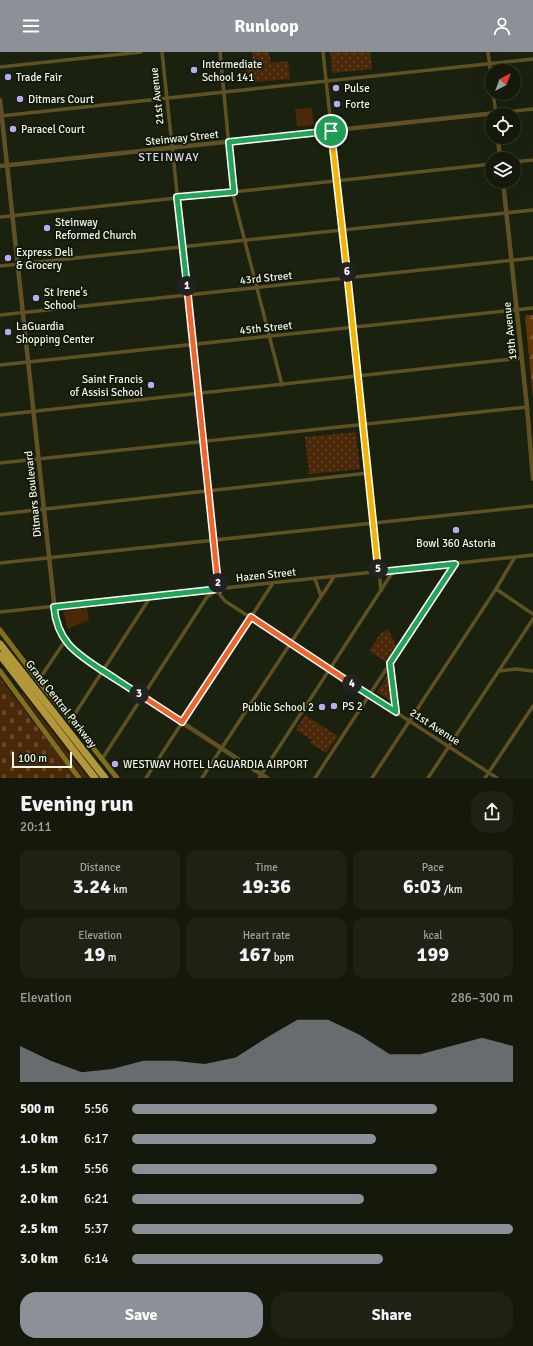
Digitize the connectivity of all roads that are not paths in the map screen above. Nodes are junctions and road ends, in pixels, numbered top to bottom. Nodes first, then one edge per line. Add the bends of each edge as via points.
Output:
1 (141, 52) edge
2 (162, 52) edge
3 (220, 52) edge
4 (323, 52) edge
5 (488, 52) edge
6 (533, 59) edge
7 (490, 64) joint
8 (485, 65) edge
9 (0, 67) edge
10 (326, 81) junction
11 (224, 92) junction
12 (167, 98) junction
13 (0, 100) edge
14 (533, 109) edge
15 (521, 111) edge
16 (485, 115) edge
17 (1, 116) edge
18 (331, 131) junction
19 (229, 142) junction
20 (172, 148) junction
21 (533, 160) edge
22 (521, 161) edge
23 (7, 165) junction
24 (485, 165) edge
25 (0, 166) edge
26 (337, 180) junction
27 (504, 188) edge
28 (234, 192) junction
29 (177, 197) junction
30 (533, 210) edge
31 (506, 213) junction
32 (12, 215) junction
33 (0, 216) edge
34 (342, 229) junction
35 (244, 240) junction
36 (182, 247) junction
37 (533, 258) edge
38 (511, 261) junction
39 (18, 264) junction
40 (0, 266) edge
41 (347, 278) junction
42 (257, 288) junction
43 (188, 295) junction
44 (533, 308) edge
45 (516, 310) junction
46 (23, 313) junction
47 (0, 316) edge
48 (352, 327) junction
49 (270, 336) junction
50 (193, 344) junction
51 (522, 358) junction
52 (28, 362) junction
53 (0, 365) edge
54 (358, 376) junction
55 (282, 384) junction
56 (198, 394) junction
57 (527, 407) junction
58 (33, 411) junction
59 (0, 415) edge
60 (363, 425) junction
61 (203, 442) junction
62 (39, 459) junction
63 (0, 463) edge
64 (368, 473) junction
65 (533, 478) edge
66 (209, 491) junction
67 (533, 506) edge
68 (44, 509) junction
69 (0, 514) edge
70 (373, 523) junction
71 (214, 540) junction
72 (533, 555) edge
73 (515, 557) junction
74 (49, 558) junction
75 (0, 563) edge
76 (455, 564) junction
77 (394, 570) junction
78 (379, 572) junction
79 (334, 576) junction
80 (314, 579) junction
81 (273, 583) junction
82 (219, 589) junction
83 (496, 589) junction
84 (381, 591) junction
85 (151, 596) junction
86 (321, 596) junction
87 (54, 607) junction
88 (0, 612) edge
89 (533, 614) edge
90 (251, 617) junction
91 (533, 619) edge
92 (0, 630) edge
93 (66, 641) junction
94 (290, 643) junction
95 (0, 644) edge
96 (0, 655) edge
97 (390, 663) junction
98 (330, 669) junction
99 (0, 671) edge
100 (103, 671) junction
101 (499, 671) junction
102 (533, 671) edge
103 (38, 681) junction
104 (370, 695) junction
105 (143, 696) junction
106 (533, 706) edge
107 (396, 712) junction
108 (70, 720) junction
109 (410, 721) junction
110 (182, 722) junction
111 (449, 747) junction
112 (222, 748) junction
113 (102, 758) junction
114 (488, 773) junction
115 (260, 776) edge
116 (100, 777) edge
117 (80, 778) edge
118 (117, 778) edge
119 (146, 778) edge
120 (202, 778) edge
121 (267, 778) edge
122 (315, 778) edge
123 (372, 778) edge
124 (428, 778) edge
125 (485, 778) edge
126 (497, 778) edge

1 - 9 street
2 - 12 street, 21st Avenue
3 - 11 street
4 - 10 street
5 - 7 street
6 - 7 street
8 - 10 street
10 - 11 street
10 - 18 street
11 - 12 street
11 - 19 street
12 - 17 street
12 - 20 street, 21st Avenue
13 - 17 street, Ditmars Boulevard
14 - 15 street, Steinway Street
16 - 18 street, Steinway Street
17 - 23 street, Ditmars Boulevard
18 - 19 street, Steinway Street
18 - 26 street
19 - 20 street, Steinway Street
19 - 28 street
20 - 23 street, Steinway Street
20 - 29 street, 21st Avenue
21 - 22 street
23 - 25 street, Steinway Street
23 - 32 street, Ditmars Boulevard
24 - 26 street
26 - 28 street
26 - 34 street
27 - 31 street, 19th Avenue
28 - 29 street
28 - 35 street
29 - 32 street
29 - 36 street, 21st Avenue
30 - 31 street
31 - 34 street
31 - 38 street, 19th Avenue
32 - 33 street
32 - 39 street, Ditmars Boulevard
34 - 35 street
34 - 41 street
35 - 36 street
35 - 42 street
36 - 39 street
36 - 43 street, 21st Avenue
37 - 38 street, 43rd Street
38 - 41 street, 43rd Street
38 - 45 street, 19th Avenue
39 - 40 street
39 - 46 street, Ditmars Boulevard
41 - 42 street, 43rd Street
41 - 48 street
42 - 43 street, 43rd Street
42 - 49 street
43 - 46 street, 43rd Street
43 - 50 street, 21st Avenue
44 - 45 street, 45th Street
45 - 48 street, 45th Street
45 - 51 street, 19th Avenue
46 - 47 street, 43rd Street
46 - 52 street, Ditmars Boulevard
48 - 49 street, 45th Street
48 - 54 street
49 - 50 street, 45th Street
49 - 55 street
50 - 52 street, 45th Street
50 - 56 street, 21st Avenue
51 - 54 street
51 - 57 street, 19th Avenue
52 - 53 street, 45th Street
52 - 58 street, Ditmars Boulevard
54 - 55 street
54 - 60 street
55 - 56 street
56 - 58 street
56 - 61 street, 21st Avenue
57 - 60 street
57 - 65 street, 19th Avenue
58 - 59 street
58 - 62 street, Ditmars Boulevard
60 - 61 street
60 - 64 street
61 - 62 street
61 - 66 street, 21st Avenue
62 - 63 street
62 - 68 street, Ditmars Boulevard
64 - 66 street
64 - 70 street
66 - 68 street
66 - 71 street, 21st Avenue
67 - 70 street
68 - 69 street
68 - 74 street, Ditmars Boulevard
70 - 71 street
70 - 78 street
71 - 74 street
71 - 82 street, 21st Avenue
72 - 73 street, Hazen Street
73 - 76 street, Hazen Street
73 - 83 street
74 - 75 street
74 - 87 street, Ditmars Boulevard
76 - 77 street, Hazen Street
76 - 97 street
77 - 78 street, Hazen Street
77 - 84 street
78 - 79 street, Hazen Street
78 - 84 street
79 - 80 street, Hazen Street
79 - 86 street
80 - 81 street, Hazen Street
80 - 86 street
81 - 82 street, Hazen Street
81 - 90 street
82 - 85 street, Hazen Street
82 - 90 street, 21st Avenue via 223,599
82 - 105 street via 207,597
83 - 89 street
83 - 109 street
84 - 98 street
85 - 87 street, Hazen Street
85 - 100 street
86 - 94 street
87 - 88 street, Hazen Street
87 - 93 street, Ditmars Boulevard via 57,623
90 - 94 street, 21st Avenue
90 - 110 street
91 - 101 street
92 - 103 main road
93 - 100 street, Ditmars Boulevard via 77,653
93 - 103 street
94 - 98 street, 21st Avenue
94 - 112 street
95 - 116 highway, Grand Central Parkway
96 - 116 highway, Grand Central Parkway via 86,766
97 - 104 street
97 - 107 street
98 - 104 street, 21st Avenue
98 - 115 street
99 - 117 main road
100 - 105 street, Ditmars Boulevard
100 - 108 street
101 - 102 street
101 - 111 street
103 - 108 main road
104 - 107 street, 21st Avenue
104 - 122 street
105 - 110 street, Ditmars Boulevard
105 - 113 street
106 - 114 street
107 - 109 street, 21st Avenue
108 - 113 main road
109 - 111 street, 21st Avenue
109 - 123 street
110 - 112 street, Ditmars Boulevard
110 - 119 street
111 - 114 street, 21st Avenue
111 - 124 street
112 - 115 street, Ditmars Boulevard
112 - 120 street
113 - 118 main road
114 - 125 street
114 - 126 street, 21st Avenue
115 - 121 street, Ditmars Boulevard

